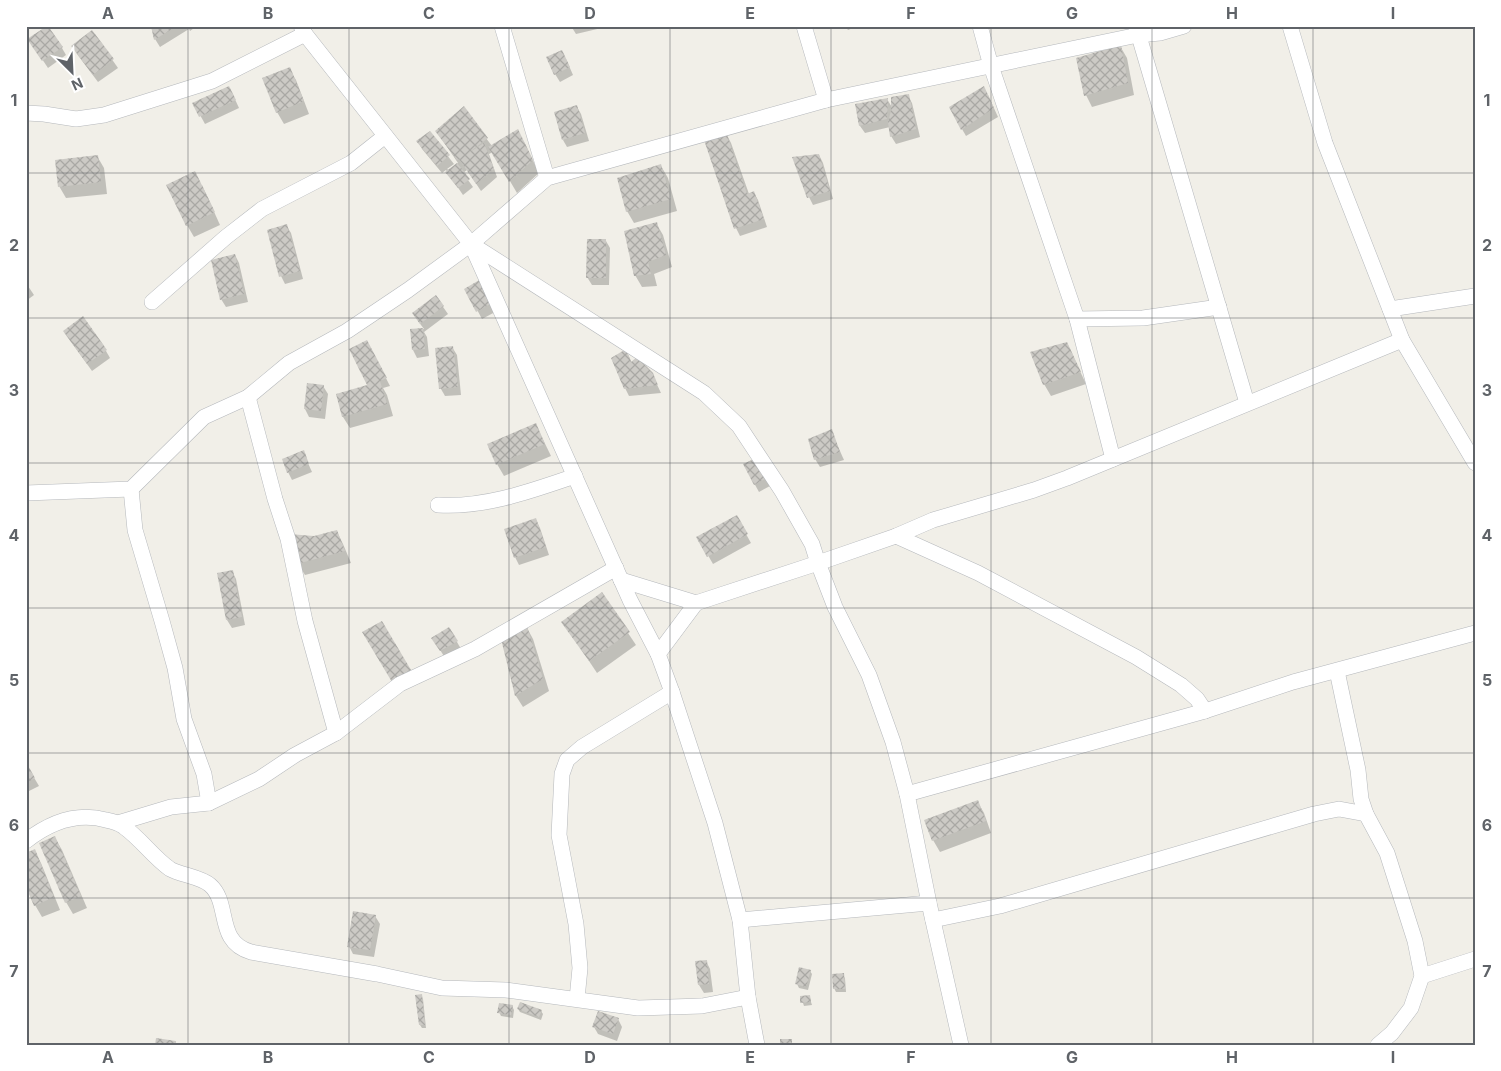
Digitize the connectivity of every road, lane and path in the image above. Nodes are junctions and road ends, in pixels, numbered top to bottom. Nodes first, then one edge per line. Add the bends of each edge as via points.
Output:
1 (502, 26) edge
2 (804, 26) edge
3 (980, 26) edge
4 (1184, 26) edge
5 (1290, 26) edge
6 (303, 30) edge
7 (1137, 31) edge
8 (991, 66) junction
9 (826, 100) junction
10 (26, 113) edge
11 (386, 136) junction
12 (547, 178) junction
13 (471, 244) junction
14 (1475, 296) edge
15 (152, 302) dead end
16 (1219, 307) junction
17 (1390, 309) junction
18 (1076, 319) junction
19 (1402, 340) junction
20 (248, 398) junction
21 (1247, 403) junction
22 (1113, 459) junction
23 (1475, 464) edge
24 (575, 476) junction
25 (131, 489) junction
26 (26, 493) edge
27 (438, 505) dead end
28 (896, 536) junction
29 (818, 563) junction
30 (618, 574) junction
31 (696, 603) junction
32 (1475, 633) edge
33 (658, 654) junction
34 (1337, 671) junction
35 (672, 692) junction
36 (1205, 712) junction
37 (336, 733) junction
38 (907, 794) junction
39 (209, 803) junction
40 (1366, 814) junction
41 (118, 823) junction
42 (26, 841) edge
43 (929, 902) junction
44 (740, 920) junction
45 (933, 920) junction
46 (1475, 959) edge
47 (1422, 976) junction
48 (748, 997) junction
49 (577, 999) junction
50 (757, 1045) edge
51 (961, 1045) edge
52 (1378, 1045) edge

1 - 12 street
2 - 9 street
3 - 8 street
4 - 7 street via 1160,33
5 - 17 street via 1325,143
6 - 10 street via 212,81 104,115 76,119
6 - 11 street
7 - 8 street
7 - 16 street
8 - 9 street
8 - 18 street
9 - 12 street
11 - 13 street
11 - 15 street via 351,163 262,210
12 - 13 street
13 - 20 street via 347,331 289,363
13 - 24 street
13 - 29 street via 704,393 739,426 782,491 812,544
14 - 17 street
16 - 18 street via 1142,318
16 - 21 street
17 - 19 street
18 - 22 street
19 - 21 street
19 - 23 street
20 - 25 street via 204,417
20 - 37 street via 288,539 305,621
21 - 22 street
22 - 28 street via 1034,490 933,520
24 - 27 street via 523,494 459,506
24 - 30 street
25 - 26 street
25 - 39 street via 135,530 175,668 184,719 204,774
28 - 29 street
28 - 36 street via 978,573 1136,657 1181,685 1197,699
29 - 31 street
29 - 38 street via 835,607 869,674
30 - 31 street
30 - 33 street
30 - 37 street via 400,684
31 - 33 street
32 - 34 street
33 - 35 street
34 - 36 street via 1293,682
34 - 40 street
35 - 44 street via 715,823
35 - 49 street via 582,747 567,760 562,774 559,835 576,924 580,968
36 - 38 street
37 - 39 street via 258,779
38 - 43 street
39 - 41 street via 171,807
40 - 45 street via 1339,809 1314,814 1000,906
40 - 47 street via 1387,853 1415,941
41 - 42 street via 89,817 68,820 51,825
41 - 49 street via 170,869 212,886 232,941 248,951 442,988 506,990
43 - 44 street
43 - 45 street
44 - 48 street
45 - 51 street
46 - 47 street
47 - 52 street via 1411,1008 1392,1034
48 - 49 street via 702,1006 638,1008
48 - 50 street

